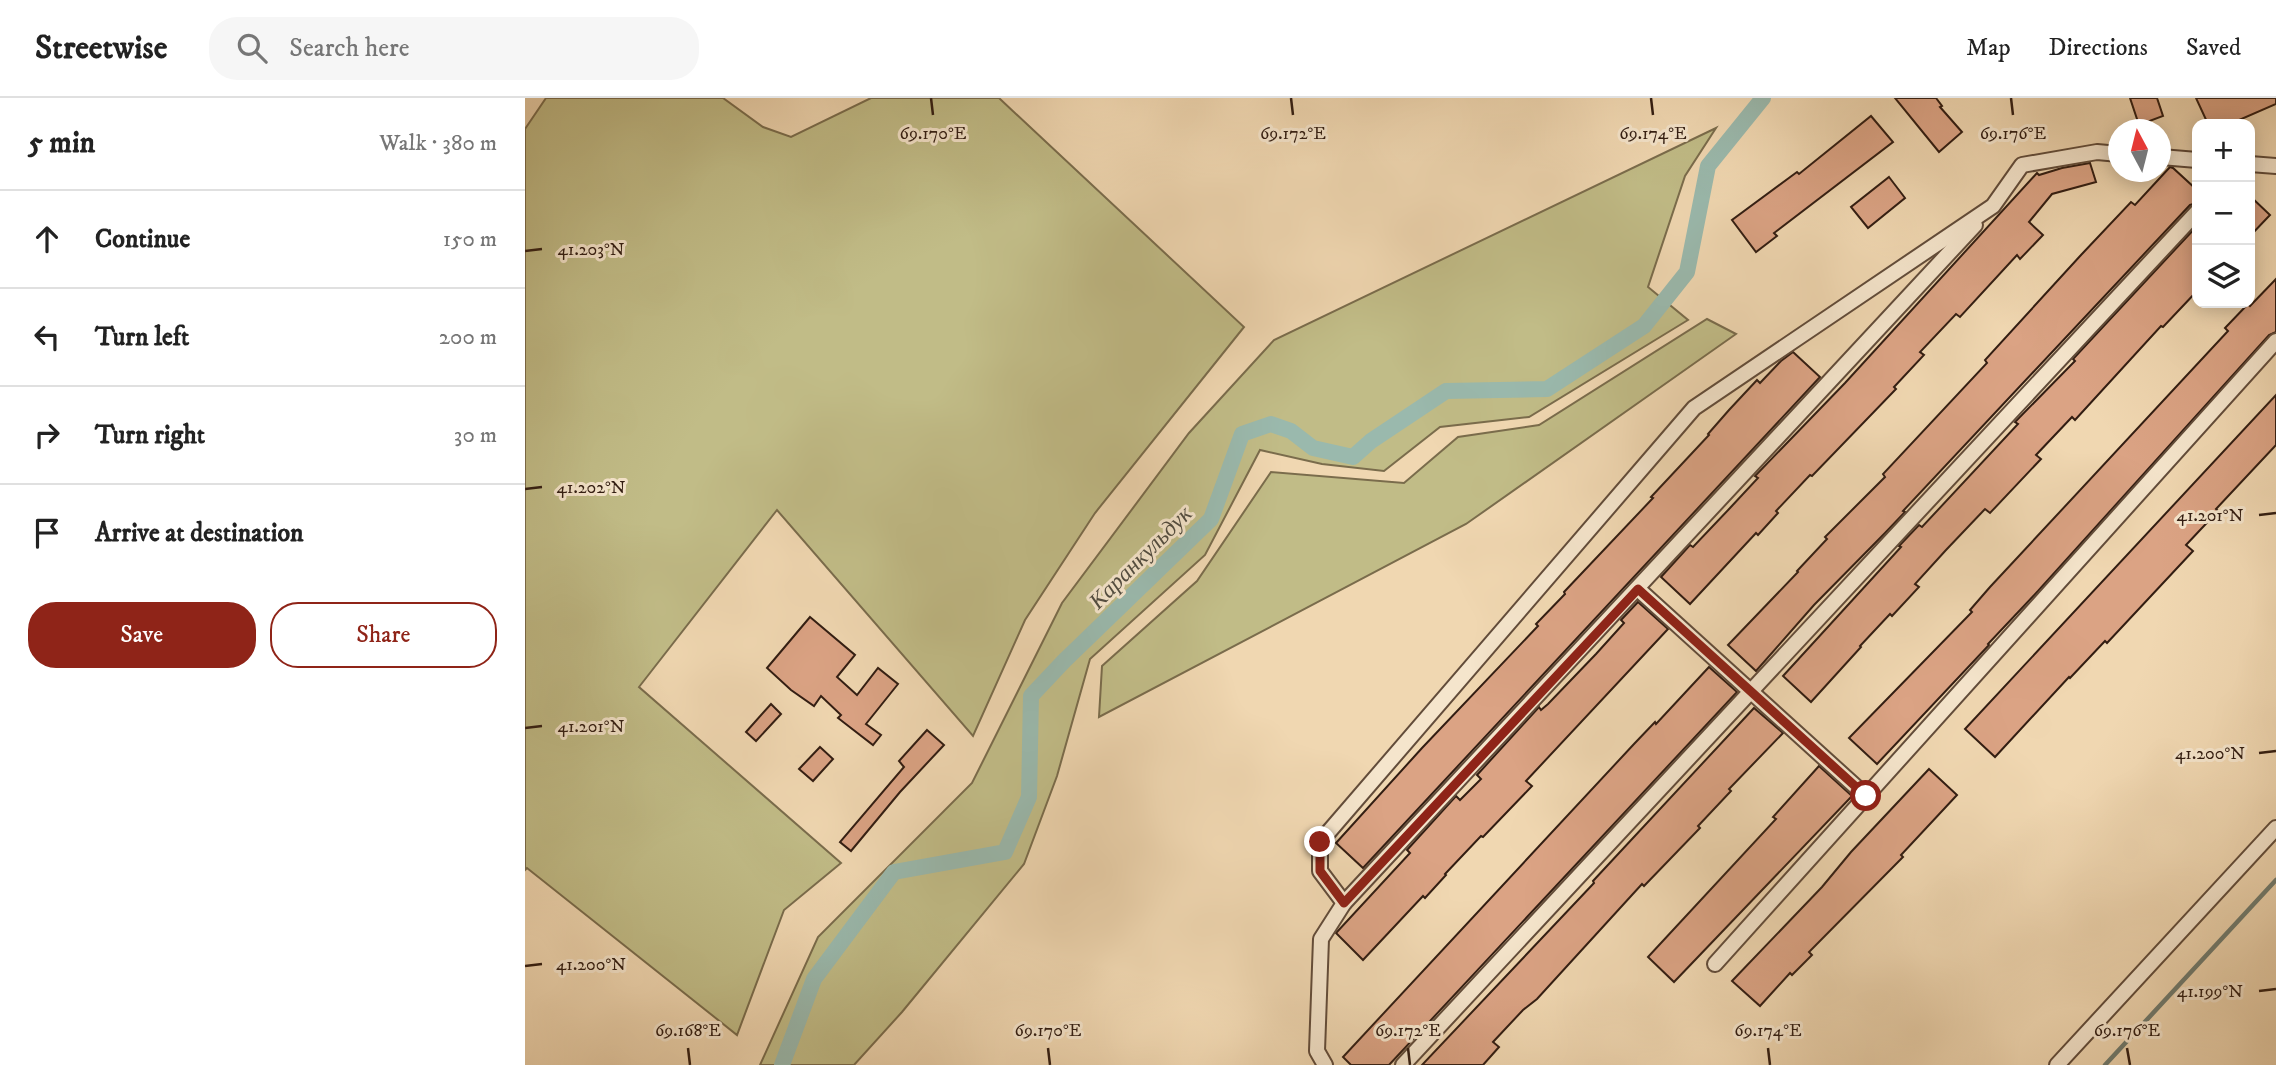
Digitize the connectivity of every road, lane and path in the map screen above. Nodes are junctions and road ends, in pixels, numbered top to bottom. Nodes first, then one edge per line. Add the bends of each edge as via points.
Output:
1 (2108, 153) edge
2 (2171, 158) edge
3 (2192, 160) edge
4 (2255, 164) edge
5 (2276, 166) edge
6 (1993, 205) junction
7 (2192, 217) edge
8 (2276, 341) edge
9 (1638, 589) junction
10 (1751, 692) junction
11 (1866, 796) junction
12 (2276, 828) edge
13 (1344, 903) junction
14 (1715, 964) dead end
15 (1325, 1065) edge
16 (1403, 1065) edge
17 (2057, 1065) edge

1 - 6 street via 2022,164
2 - 3 street
4 - 5 street
6 - 9 street
6 - 13 street via 1694,408 1320,842 1320,871
7 - 10 street
8 - 11 street
9 - 10 street
9 - 13 street
10 - 11 street
10 - 16 street
11 - 14 street
12 - 17 street
13 - 15 street via 1321,939 1317,1051

